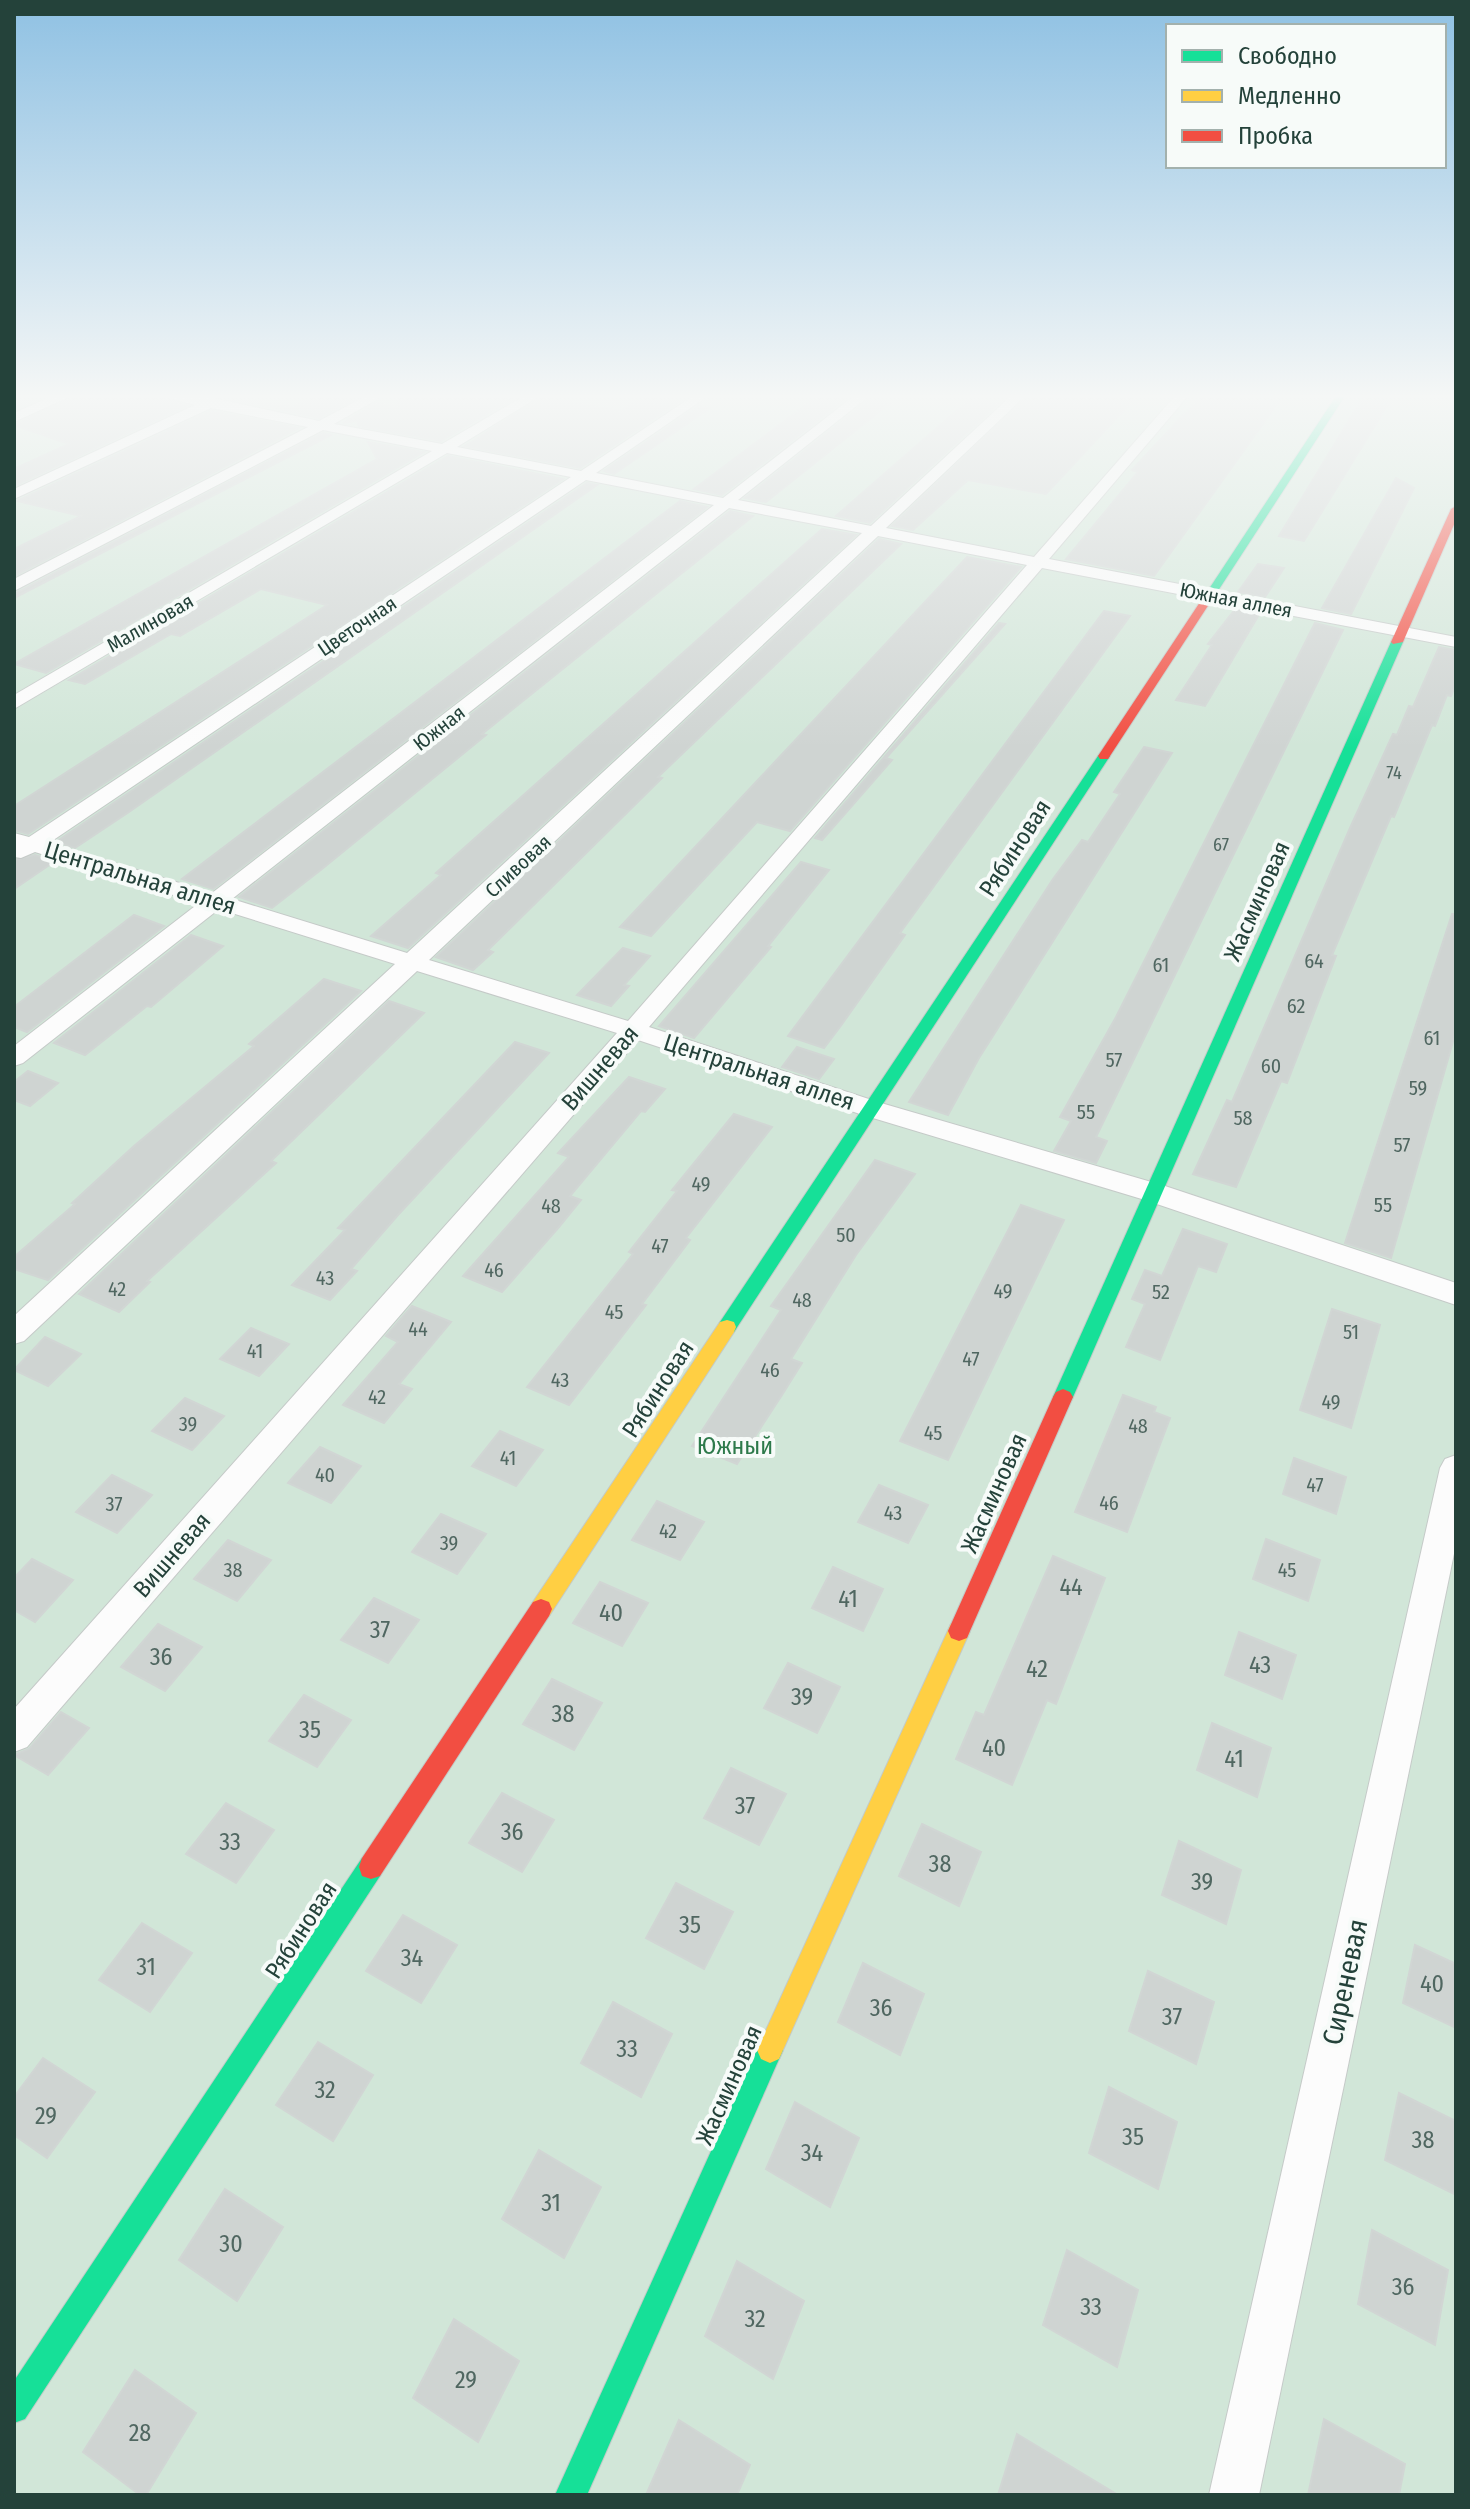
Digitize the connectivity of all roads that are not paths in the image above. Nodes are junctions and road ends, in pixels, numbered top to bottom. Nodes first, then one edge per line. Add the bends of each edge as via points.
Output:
1 (154, 513) edge
2 (340, 513) edge
3 (524, 513) edge
4 (714, 513) edge
5 (775, 513) edge
6 (896, 513) edge
7 (1081, 513) edge
8 (1264, 513) edge
9 (1454, 513) edge
10 (876, 532) junction
11 (1039, 561) junction
12 (14, 586) edge
13 (1210, 595) junction
14 (1401, 631) junction
15 (1456, 642) edge
16 (14, 703) edge
17 (20, 847) edge
18 (217, 901) junction
19 (415, 963) junction
20 (633, 1030) junction
21 (14, 1058) edge
22 (872, 1109) junction
23 (1155, 1193) junction
24 (1456, 1294) edge
25 (14, 1333) edge
26 (1456, 1468) edge
27 (14, 1735) edge
28 (14, 2408) edge
29 (571, 2495) edge
30 (1234, 2495) edge

1 - 12 street
2 - 16 street, Малиновая
3 - 17 street, Цветочная
4 - 18 street, Южная
5 - 10 street, Южная аллея
6 - 10 street, Сливовая
7 - 11 street, Вишневая
8 - 13 street, Рябиновая
9 - 14 street, Жасминовая
10 - 11 street, Южная аллея
10 - 19 street, Сливовая
11 - 13 street, Южная аллея
11 - 20 street, Вишневая
13 - 14 street, Южная аллея
13 - 22 street, Рябиновая
14 - 15 street, Южная аллея
14 - 23 street, Жасминовая
17 - 18 street, Центральная аллея
18 - 19 street, Центральная аллея
18 - 21 street, Южная
19 - 20 street, Центральная аллея
19 - 25 street, Сливовая
20 - 22 street, Центральная аллея
20 - 27 street, Вишневая
22 - 23 street, Центральная аллея
22 - 28 street, Рябиновая
23 - 24 street, Центральная аллея
23 - 29 street, Жасминовая
26 - 30 street, Сиреневая

